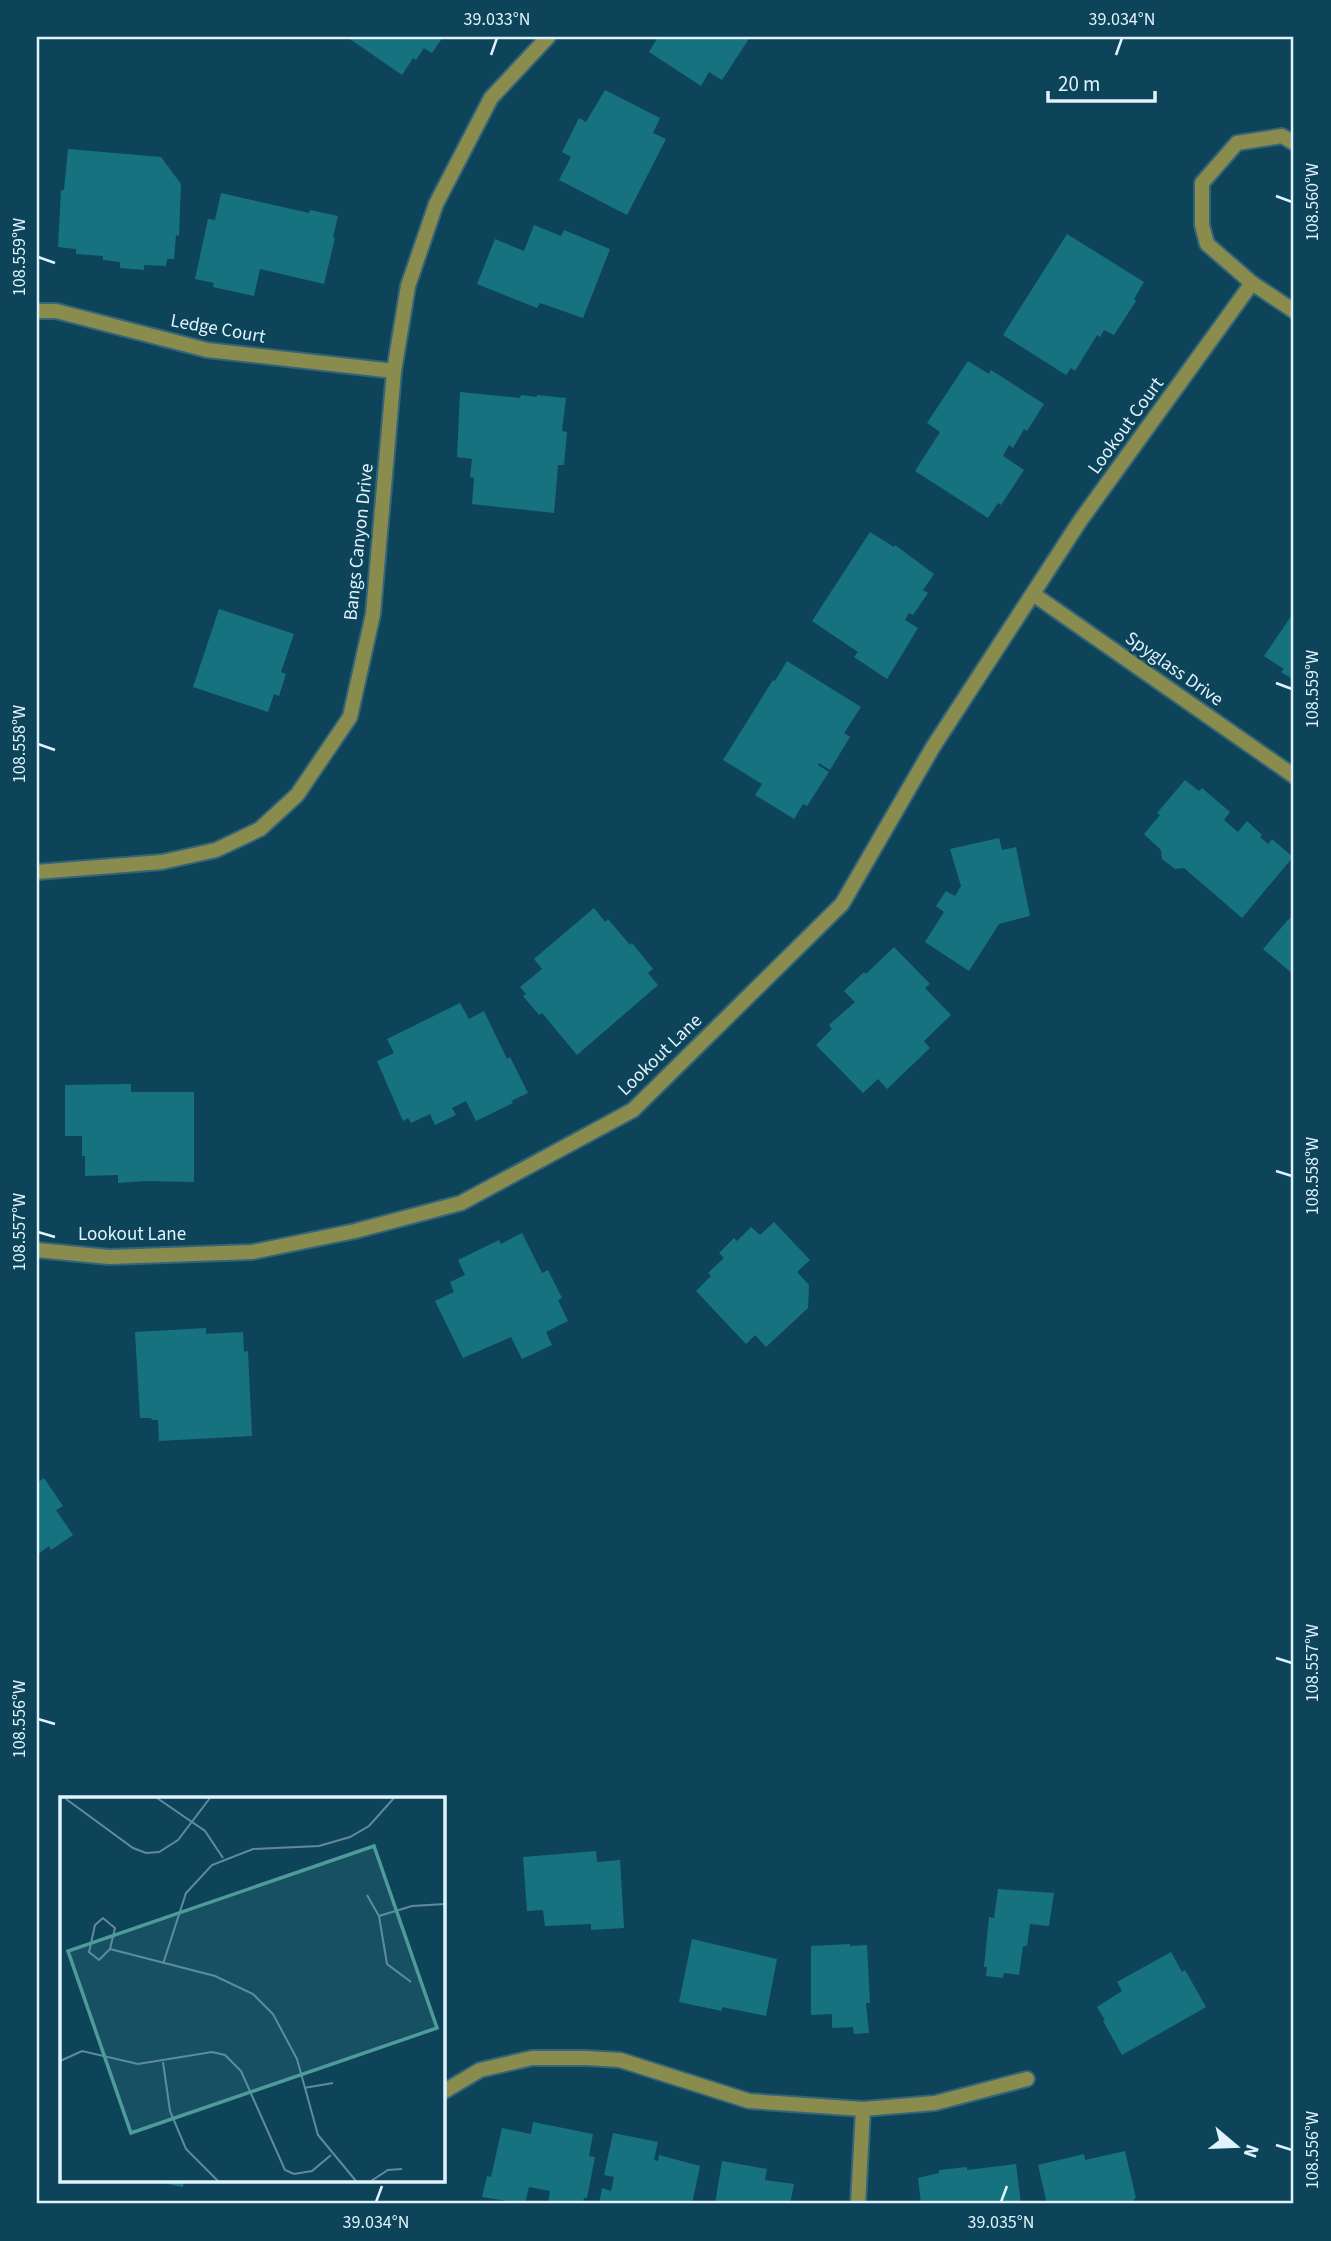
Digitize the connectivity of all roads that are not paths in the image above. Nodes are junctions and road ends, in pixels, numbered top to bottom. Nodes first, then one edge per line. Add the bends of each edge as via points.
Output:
1 (548, 37) edge
2 (1294, 143) edge
3 (1252, 283) junction
4 (37, 311) edge
5 (1294, 311) edge
6 (394, 371) junction
7 (1033, 594) junction
8 (1294, 776) edge
9 (37, 872) edge
10 (37, 1250) edge
11 (1027, 2079) dead end
12 (444, 2091) edge
13 (863, 2109) junction
14 (858, 2204) edge

1 - 6 street, Bangs Canyon Drive via 491,98 436,204 408,285
2 - 3 street via 1282,136 1237,144 1202,183 1207,244
3 - 5 street
3 - 7 street, Lookout Court
4 - 6 street, Ledge Court via 56,311 207,350
6 - 9 street, Bangs Canyon Drive via 373,614 349,717 297,795 260,829 216,850 162,862
7 - 8 street, Spyglass Drive
7 - 10 street, Lookout Lane via 933,747 842,904 633,1110 461,1203 355,1231 252,1252 109,1257
11 - 13 street via 935,2103
12 - 13 street via 480,2070 532,2058 586,2058 620,2060 749,2101
13 - 14 street

